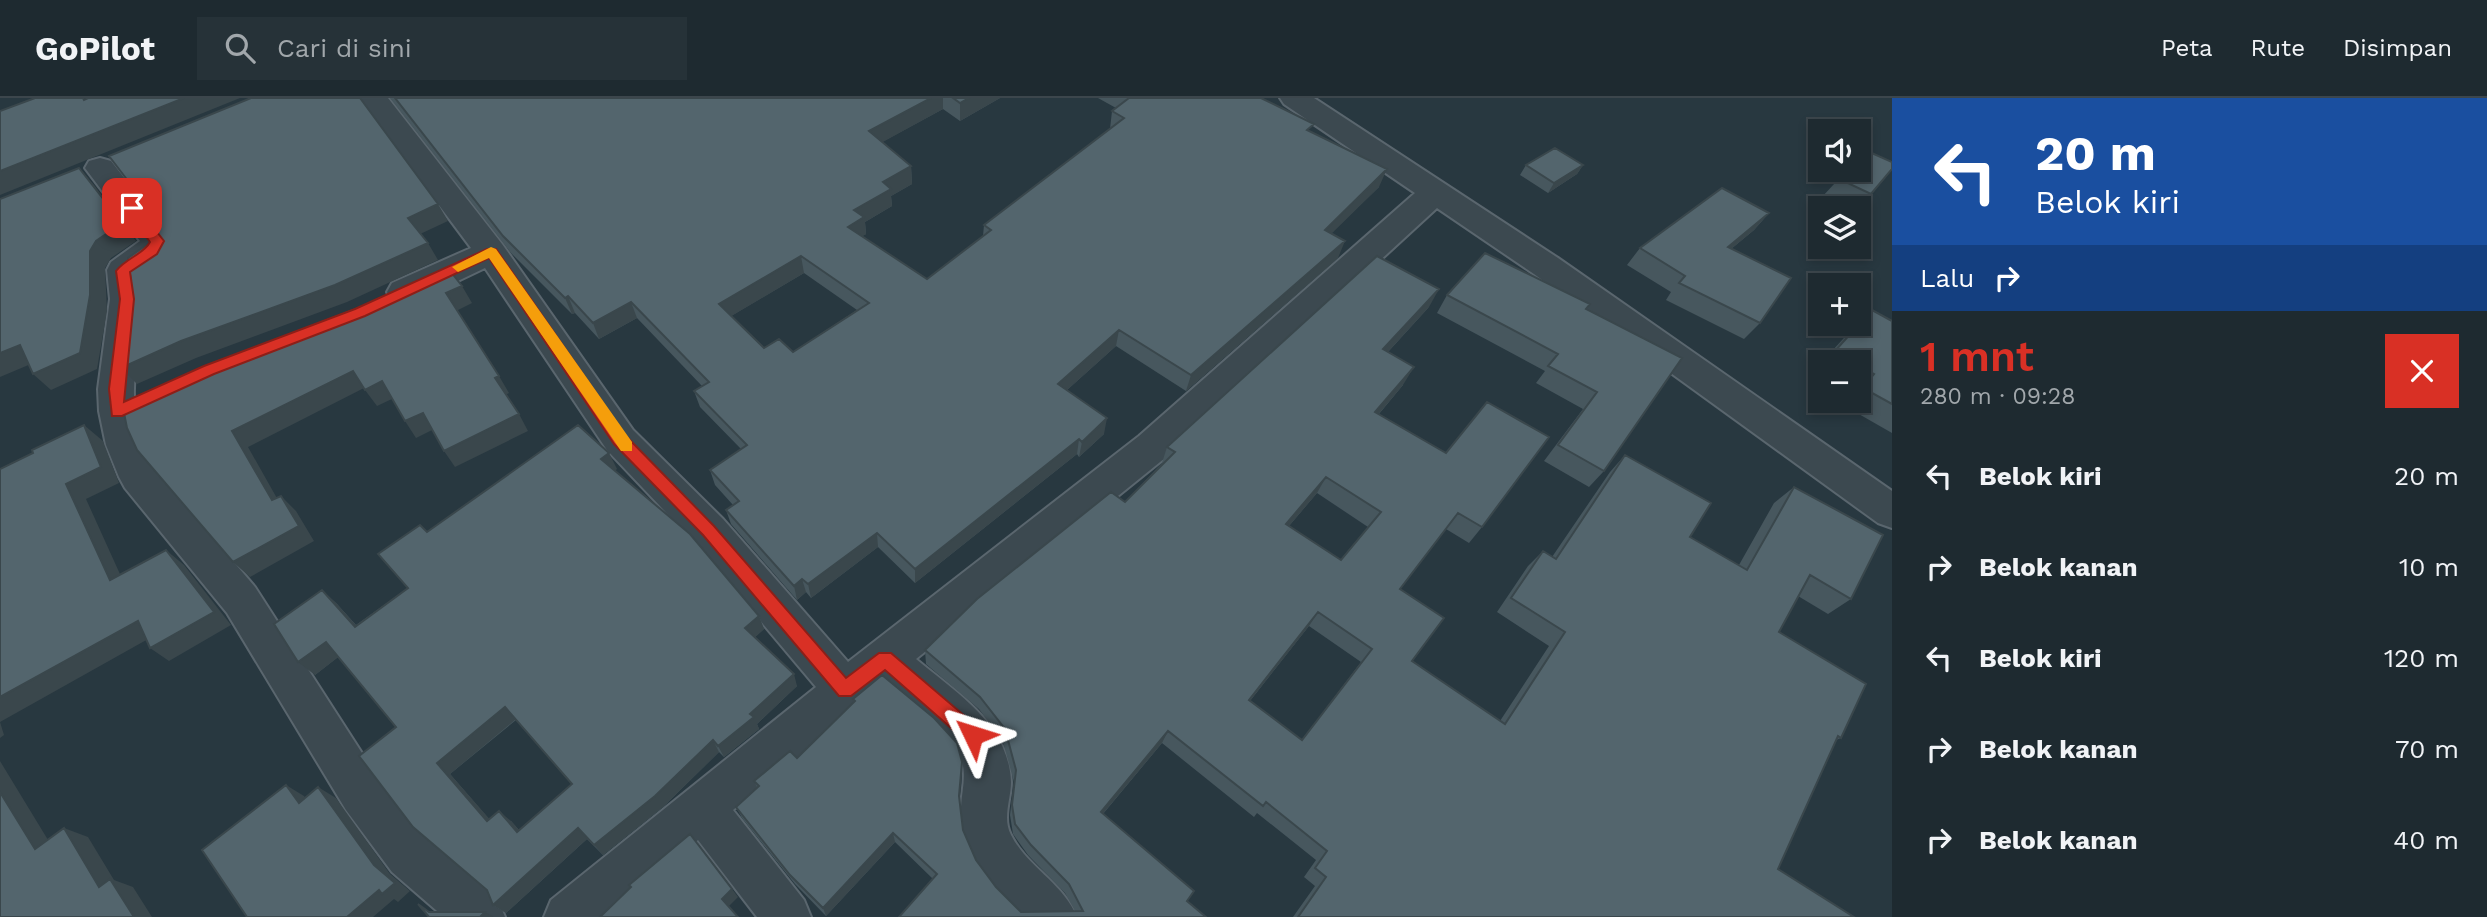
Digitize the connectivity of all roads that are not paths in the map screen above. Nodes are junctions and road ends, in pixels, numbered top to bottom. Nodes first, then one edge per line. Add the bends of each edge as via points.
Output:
1 (373, 98) edge
2 (1294, 98) edge
3 (100, 168) dead end
4 (1435, 192) junction
5 (491, 252) junction
6 (372, 307) edge
7 (152, 396) edge
8 (117, 411) junction
9 (1892, 512) edge
10 (885, 659) junction
11 (845, 690) junction
12 (702, 807) junction
13 (481, 917) edge
14 (568, 917) edge
15 (787, 917) edge
16 (1053, 917) edge

1 - 5 street
2 - 4 street
3 - 8 street via 157,241 152,251 123,271 127,299
4 - 9 street
4 - 10 street via 1152,447
5 - 6 street
5 - 11 street via 620,439 709,531
7 - 8 street
8 - 13 street via 124,445 138,477 251,615 362,794 401,845
10 - 11 street
10 - 16 street via 973,735 984,756 988,782 986,839 1008,873
11 - 12 street
12 - 14 street
12 - 15 street

